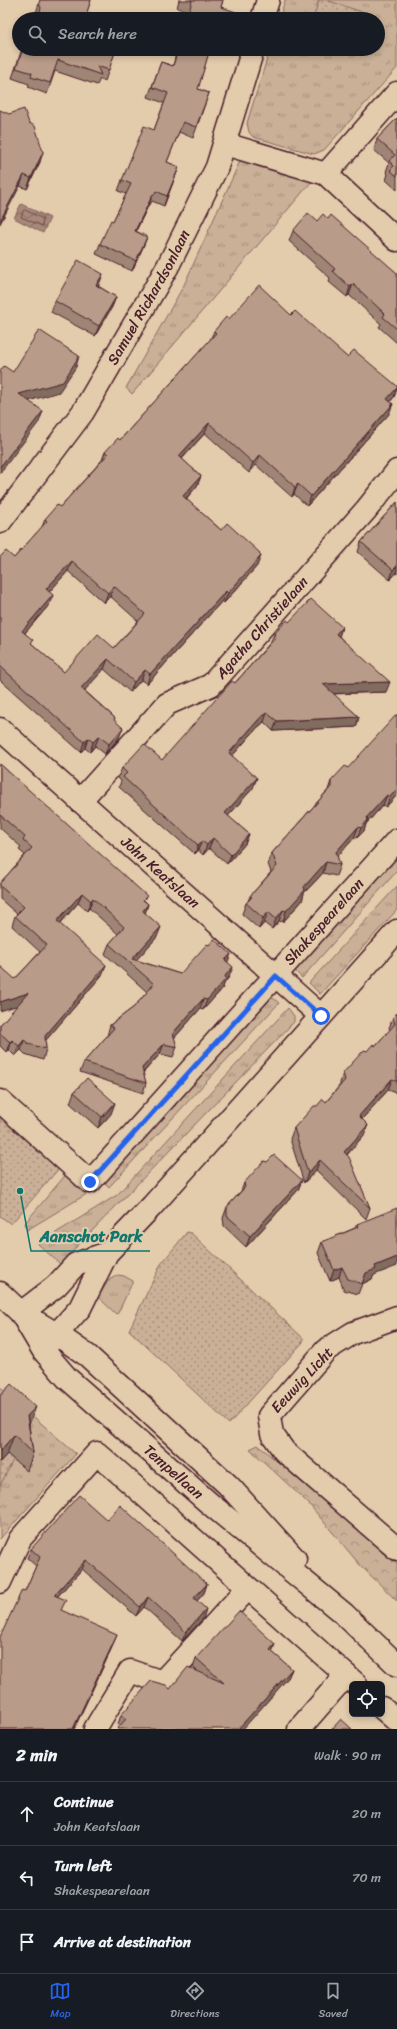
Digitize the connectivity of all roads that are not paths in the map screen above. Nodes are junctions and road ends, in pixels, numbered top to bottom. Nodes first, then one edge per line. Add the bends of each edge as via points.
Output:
1 (268, 0) edge
2 (264, 12) edge
3 (251, 56) edge
4 (397, 94) edge
5 (225, 144) junction
6 (326, 174) junction
7 (397, 240) edge
8 (397, 471) edge
9 (0, 522) edge
10 (0, 729) edge
11 (80, 801) junction
12 (397, 840) edge
13 (397, 931) edge
14 (276, 976) junction
15 (321, 1016) junction
16 (0, 1101) edge
17 (107, 1253) junction
18 (0, 1293) edge
19 (21, 1313) junction
20 (397, 1316) edge
21 (58, 1334) junction
22 (42, 1350) junction
23 (397, 1549) edge
24 (0, 1582) edge
25 (248, 1588) junction
26 (344, 1614) junction
27 (397, 1665) edge
28 (351, 1680) edge
29 (385, 1711) edge
30 (397, 1721) edge
31 (95, 1729) edge
32 (299, 1729) edge

1 - 2 street
3 - 5 street, Samuel Richardsonlaan
4 - 6 street
5 - 6 street
5 - 9 street, Samuel Richardsonlaan via 217,167 168,266 105,377 83,412
6 - 7 street
8 - 11 street, Agatha Christielaan via 366,510 212,685 167,704
10 - 11 street, John Keatslaan
11 - 14 street, John Keatslaan
12 - 14 street, Shakespearelaan
13 - 15 street
14 - 15 street, John Keatslaan
14 - 16 street, Shakespearelaan via 90,1182
15 - 17 street
17 - 19 street via 76,1264 56,1286
17 - 21 street via 80,1308
18 - 19 street, Tempellaan
19 - 21 street, Tempellaan
19 - 22 street, Tempellaan
20 - 23 street, Eeuwig Licht via 354,1333 326,1350 269,1416 272,1434 284,1451
21 - 22 street
21 - 26 street, Tempellaan via 88,1356 228,1485
22 - 26 street, Tempellaan via 67,1378 209,1503
24 - 25 street via 20,1539 97,1453
25 - 28 street
25 - 31 street via 162,1682 130,1671
26 - 27 street, Tempellaan
28 - 32 street
29 - 30 street

